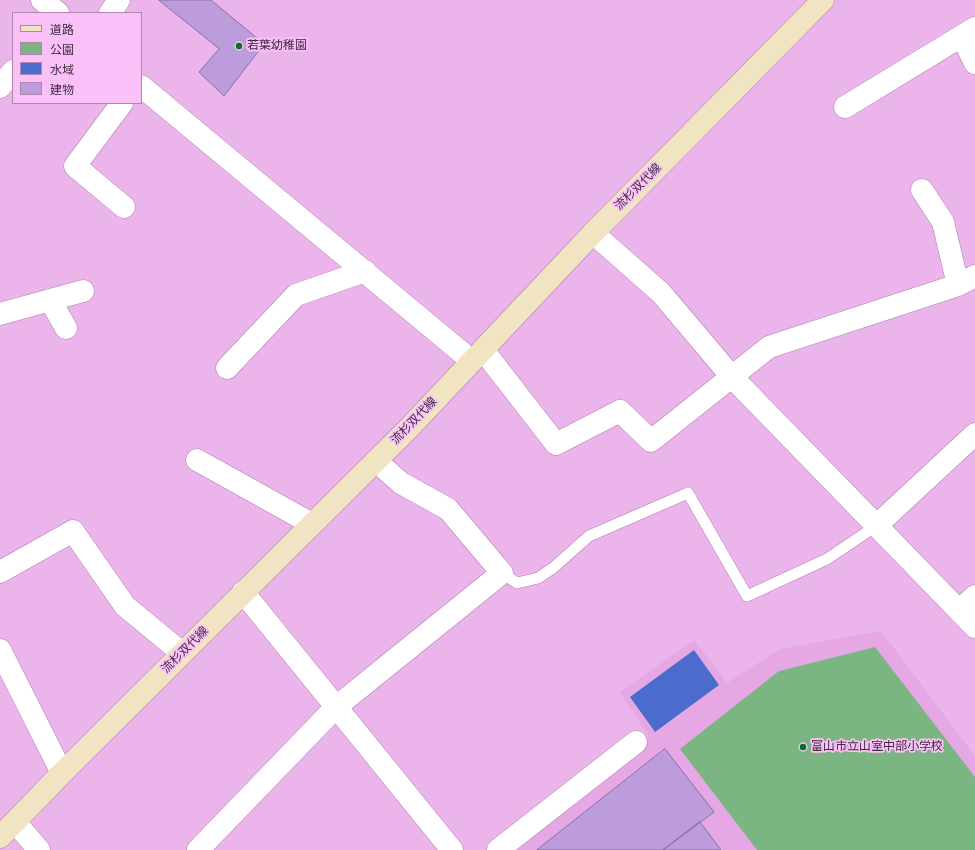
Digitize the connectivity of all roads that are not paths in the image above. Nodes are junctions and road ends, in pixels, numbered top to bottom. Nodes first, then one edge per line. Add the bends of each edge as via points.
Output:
1 (42, 0) edge
2 (119, 0) edge
3 (823, 0) edge
4 (57, 12) edge
5 (111, 12) edge
6 (968, 32) edge
7 (975, 63) edge
8 (12, 72) edge
9 (0, 87) edge
10 (142, 87) edge
11 (121, 104) edge
12 (845, 107) dead end
13 (922, 190) dead end
14 (124, 207) dead end
15 (593, 233) junction
16 (365, 271) junction
17 (966, 281) edge
18 (83, 291) dead end
19 (50, 300) junction
20 (0, 314) edge
21 (66, 328) dead end
22 (478, 355) junction
23 (227, 368) dead end
24 (732, 377) junction
25 (975, 434) edge
26 (197, 460) dead end
27 (376, 461) junction
28 (312, 524) junction
29 (876, 526) junction
30 (0, 572) edge
31 (502, 573) junction
32 (243, 592) junction
33 (975, 596) edge
34 (959, 611) junction
35 (975, 627) edge
36 (0, 650) edge
37 (182, 653) junction
38 (336, 707) junction
39 (636, 742) dead end
40 (62, 773) junction
41 (7, 829) edge
42 (445, 848) edge
43 (40, 850) edge
44 (198, 850) edge
45 (498, 850) edge

1 - 4 street
2 - 5 street
3 - 15 main road, 流杉双代線
6 - 7 street
6 - 12 street
8 - 9 street
10 - 16 street
11 - 14 street via 75,166
13 - 17 street via 943,222
15 - 22 main road, 流杉双代線
15 - 24 street via 661,293
16 - 22 street
16 - 23 street via 296,295
17 - 24 street via 768,347
18 - 19 street
19 - 20 street
19 - 21 street
22 - 24 street via 556,444 620,411 651,441
22 - 27 main road, 流杉双代線
24 - 29 street
25 - 29 street
26 - 28 street
27 - 28 main road, 流杉双代線
27 - 31 street via 401,483 448,510
28 - 32 main road, 流杉双代線
29 - 31 lane via 827,559 746,596 688,493 589,536 538,578 517,583
29 - 34 street
30 - 37 street via 73,531 125,606
31 - 38 street
32 - 37 main road, 流杉双代線
32 - 38 street
33 - 34 street
34 - 35 street
36 - 40 street
37 - 40 main road, 流杉双代線
38 - 42 street
38 - 44 street
39 - 45 street
40 - 41 main road, 流杉双代線
41 - 43 street

